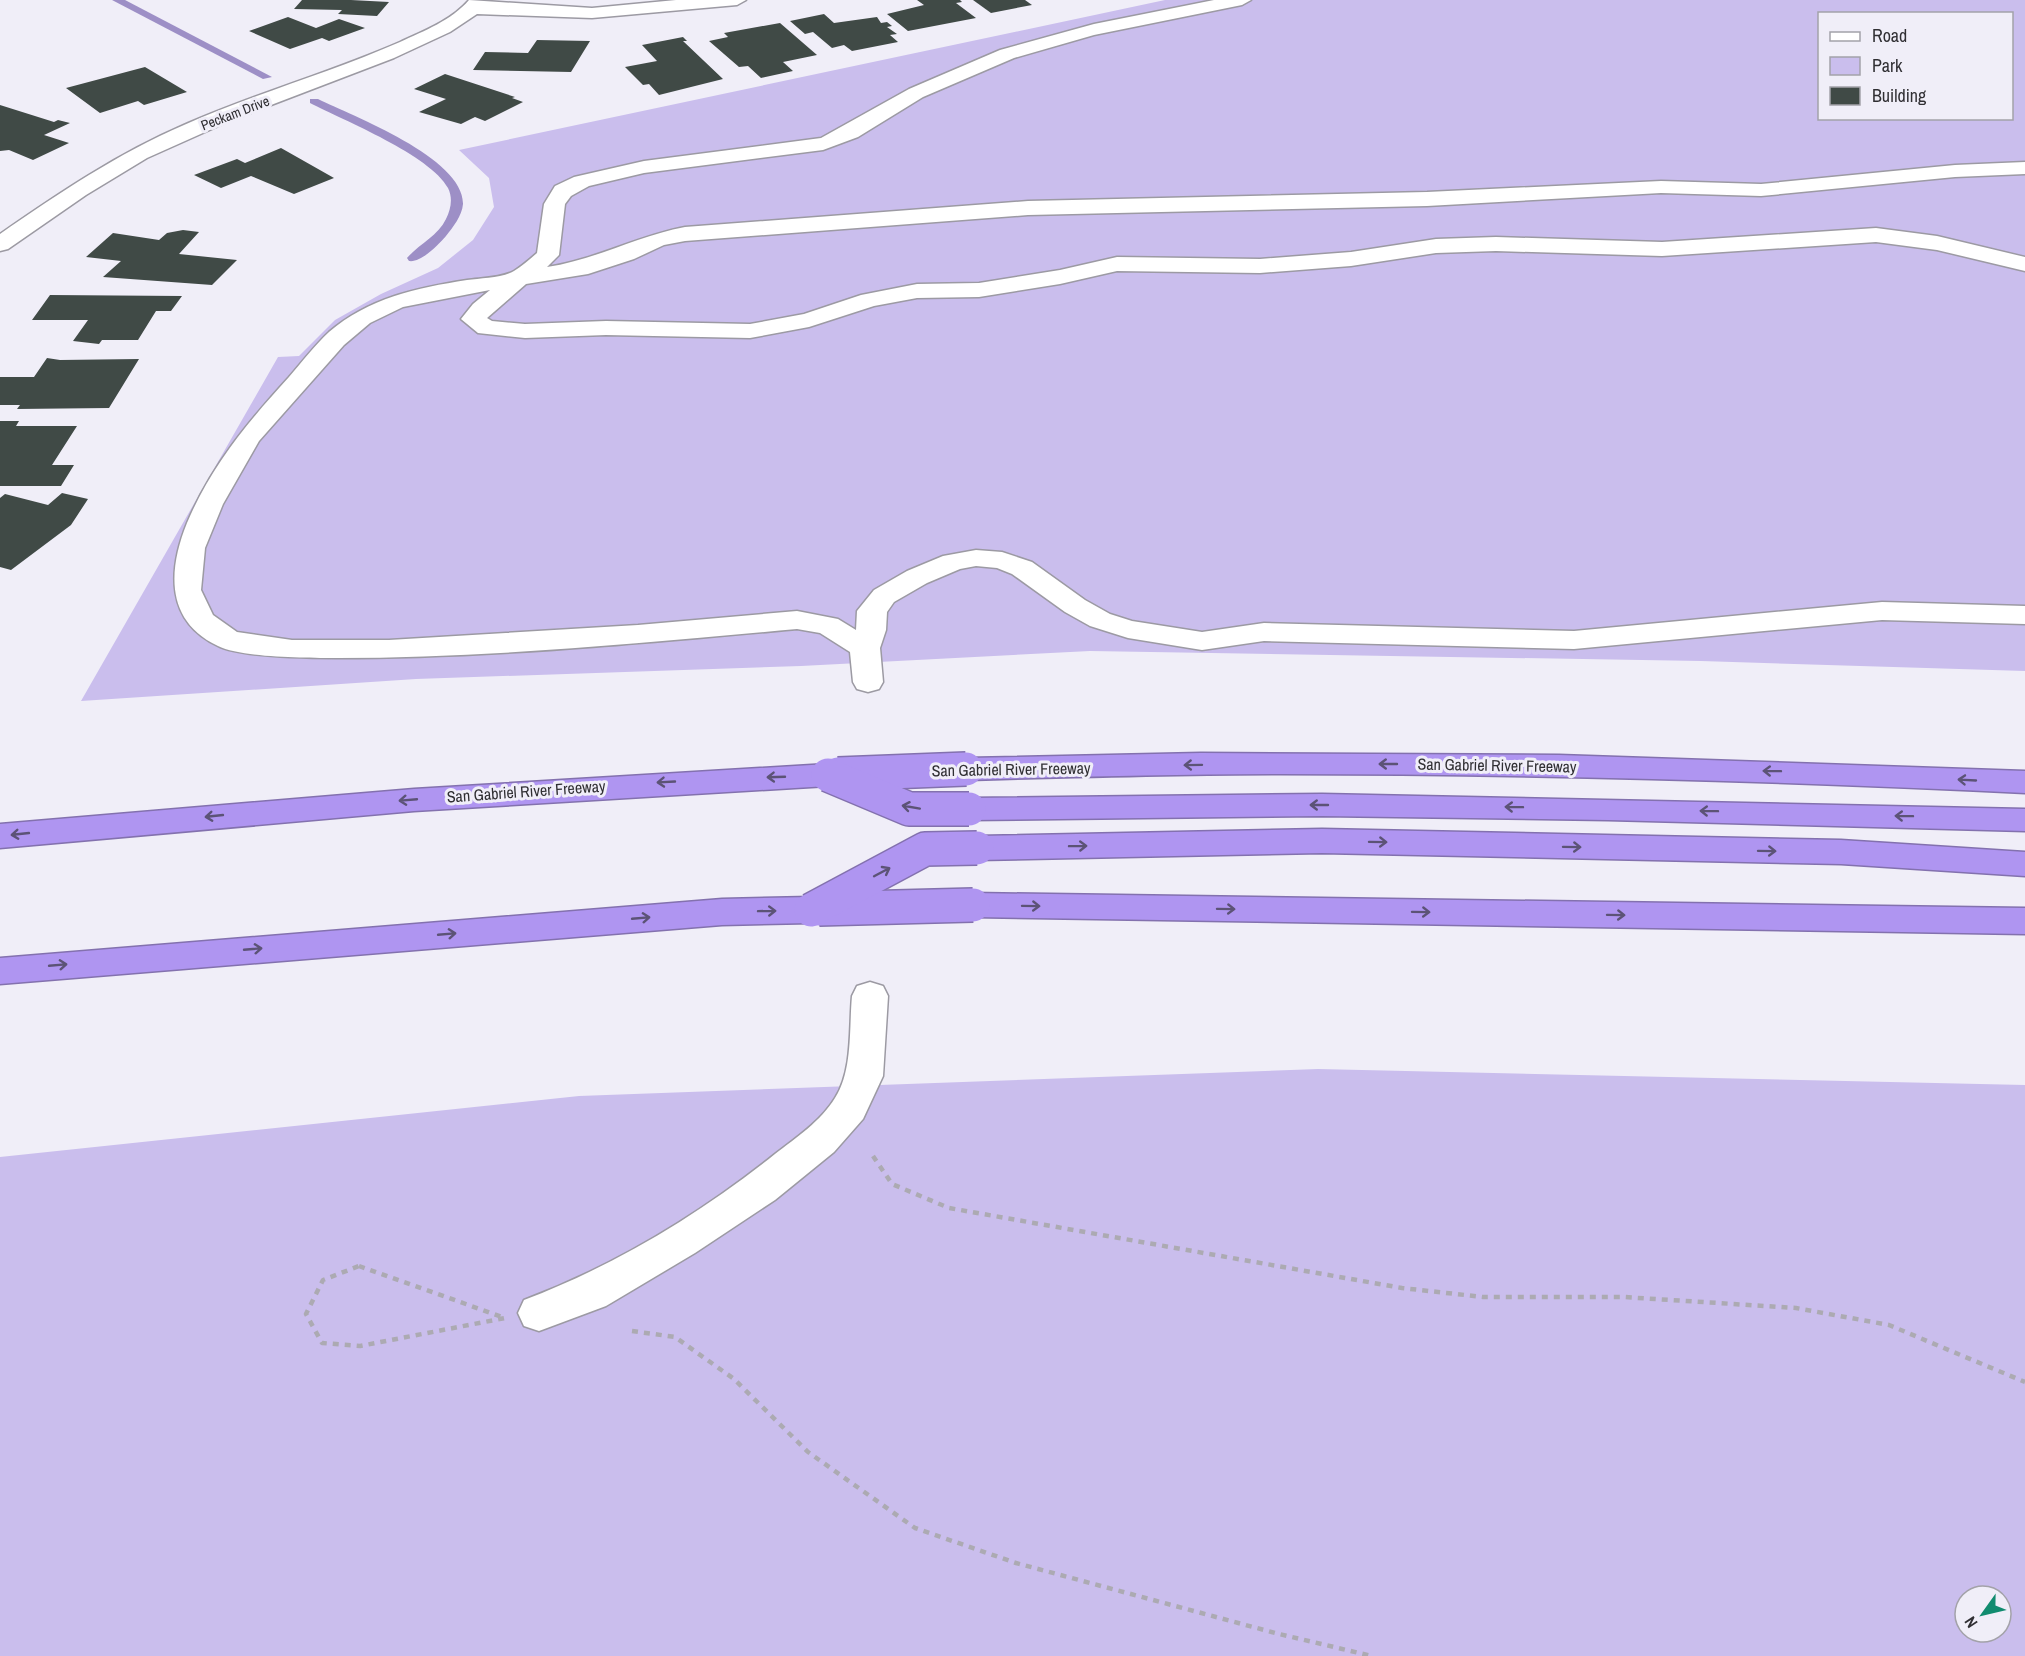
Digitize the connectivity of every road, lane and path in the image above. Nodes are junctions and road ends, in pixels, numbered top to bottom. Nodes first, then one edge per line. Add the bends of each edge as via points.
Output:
1 (737, 0) edge
2 (1242, 0) edge
3 (476, 4) edge
4 (2025, 168) edge
5 (0, 244) edge
6 (2025, 264) edge
7 (524, 277) junction
8 (2025, 615) edge
9 (865, 648) junction
10 (868, 682) dead end
11 (828, 775) junction
12 (2025, 782) edge
13 (2025, 820) edge
14 (0, 836) edge
15 (2025, 864) edge
16 (811, 910) junction
17 (2025, 921) edge
18 (0, 971) edge
19 (870, 996) dead end
20 (864, 1076) junction
21 (522, 1315) junction
22 (620, 1329) dead end
23 (2025, 1382) edge
24 (1372, 1656) edge

1 - 3 street via 592,13
2 - 7 street via 1050,40 1007,54 903,99 846,137 818,146 646,167 608,173 577,184 562,191 551,210 548,255
3 - 5 street, Peckam Drive via 436,31 368,64 161,142 102,173
4 - 7 street via 1761,190 1661,187 1427,199 958,212 685,234 658,239 580,269
6 - 7 street via 1936,243 1876,235 1662,249 1448,245 1351,259 1260,266 1117,264 979,290 916,291 869,300 809,320 750,331 525,331 486,328 473,319
7 - 9 street via 394,302 362,318 335,340 248,438 209,504 191,548 187,590 201,620 229,640 292,649 389,650 797,620 828,625
8 - 9 street via 1882,611 1574,640 1264,632 1202,641 1128,630 1100,620 1022,568 1002,560 976,558 953,562 884,596 872,611
9 - 10 street
12 -> 11 highway, San Gabriel River Freeway, bridge via 1799,771 1499,764 1277,763
13 -> 11 highway, bridge via 1322,805 909,809
11 -> 14 highway, San Gabriel River Freeway via 493,793
16 -> 15 highway, bridge via 925,849 1322,841 1841,852
16 -> 17 highway, bridge via 973,905
18 -> 16 highway via 722,912
19 - 20 street
20 - 21 street via 850,1108 820,1141 761,1188 681,1241 591,1293
20 - 23 path via 868,1147 892,1185 949,1208 1402,1288 1483,1297 1624,1298 1796,1308 1889,1324
21 - 21 path via 360,1346 322,1343 306,1314 324,1280 359,1266
22 - 24 path via 675,1337 734,1379 808,1452 915,1528 1016,1563

